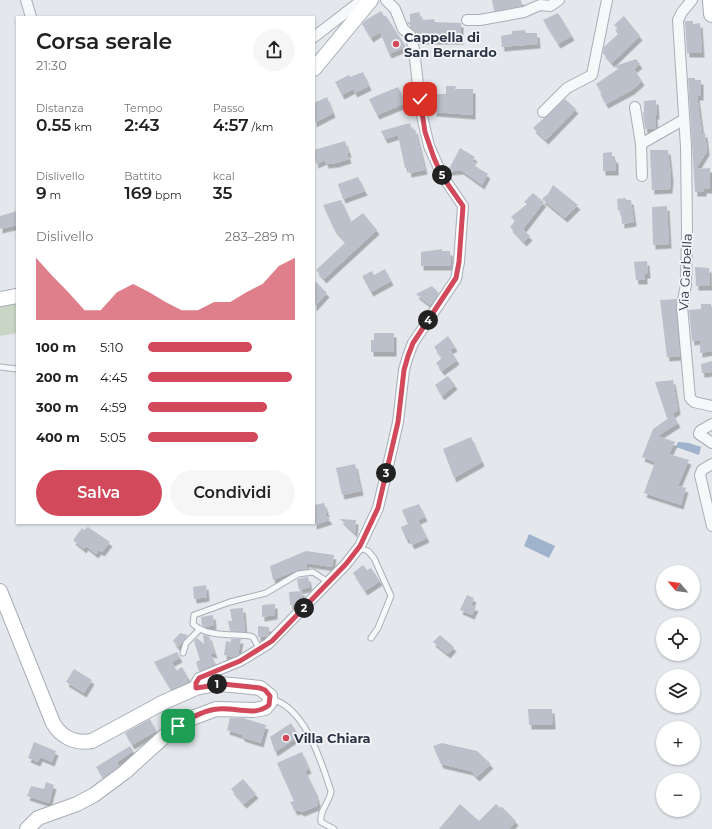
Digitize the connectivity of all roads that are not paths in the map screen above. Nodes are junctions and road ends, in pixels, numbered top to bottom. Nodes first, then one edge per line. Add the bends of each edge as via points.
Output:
1 (26, 0) edge
2 (362, 0) edge
3 (371, 0) edge
4 (386, 0) edge
5 (559, 0) edge
6 (607, 0) edge
7 (692, 0) edge
8 (711, 0) edge
9 (712, 14) edge
10 (31, 16) edge
11 (467, 20) dead end
12 (315, 36) edge
13 (315, 69) edge
14 (635, 107) dead end
15 (543, 112) dead end
16 (684, 120) junction
17 (640, 144) junction
18 (642, 176) dead end
19 (16, 296) edge
20 (0, 299) edge
21 (0, 367) edge
22 (16, 369) edge
23 (712, 406) edge
24 (712, 424) edge
25 (712, 443) edge
26 (712, 464) edge
27 (712, 526) edge
28 (359, 548) junction
29 (328, 582) junction
30 (0, 591) edge
31 (200, 629) junction
32 (371, 638) dead end
33 (260, 650) junction
34 (183, 653) dead end
35 (196, 688) junction
36 (270, 699) junction
37 (26, 829) edge
38 (334, 829) edge

1 - 10 street
2 - 12 street
3 - 13 main road
4 - 28 street via 395,9 410,35 421,112 429,146 442,176 463,208 456,278 413,343 408,356 398,422 378,508
5 - 11 street via 550,6 540,5 524,12
6 - 15 street via 592,75 567,88
7 - 16 street, Via Garbella via 678,20
8 - 9 main road
14 - 17 street
16 - 17 street
16 - 23 street, Via Garbella via 687,229 686,285 682,306 687,370 691,400
17 - 18 street
19 - 20 main road
21 - 22 lane
24 - 25 street via 699,434
26 - 27 street via 704,468 700,476
28 - 29 street
28 - 32 lane via 368,551 374,558 391,596 378,628
29 - 31 lane via 313,572 298,574 266,593 199,612 192,619 193,624
29 - 33 street via 272,641
30 - 35 main road via 52,723 67,738 92,741 164,702
31 - 33 lane via 225,635 253,637
31 - 34 lane via 184,645
33 - 35 street via 199,678
35 - 36 main road via 223,684 260,688
36 - 37 main road via 269,705 265,708 216,709 187,720 94,795 38,818
36 - 38 lane via 282,702 290,708 309,736 331,791 322,812 321,822

